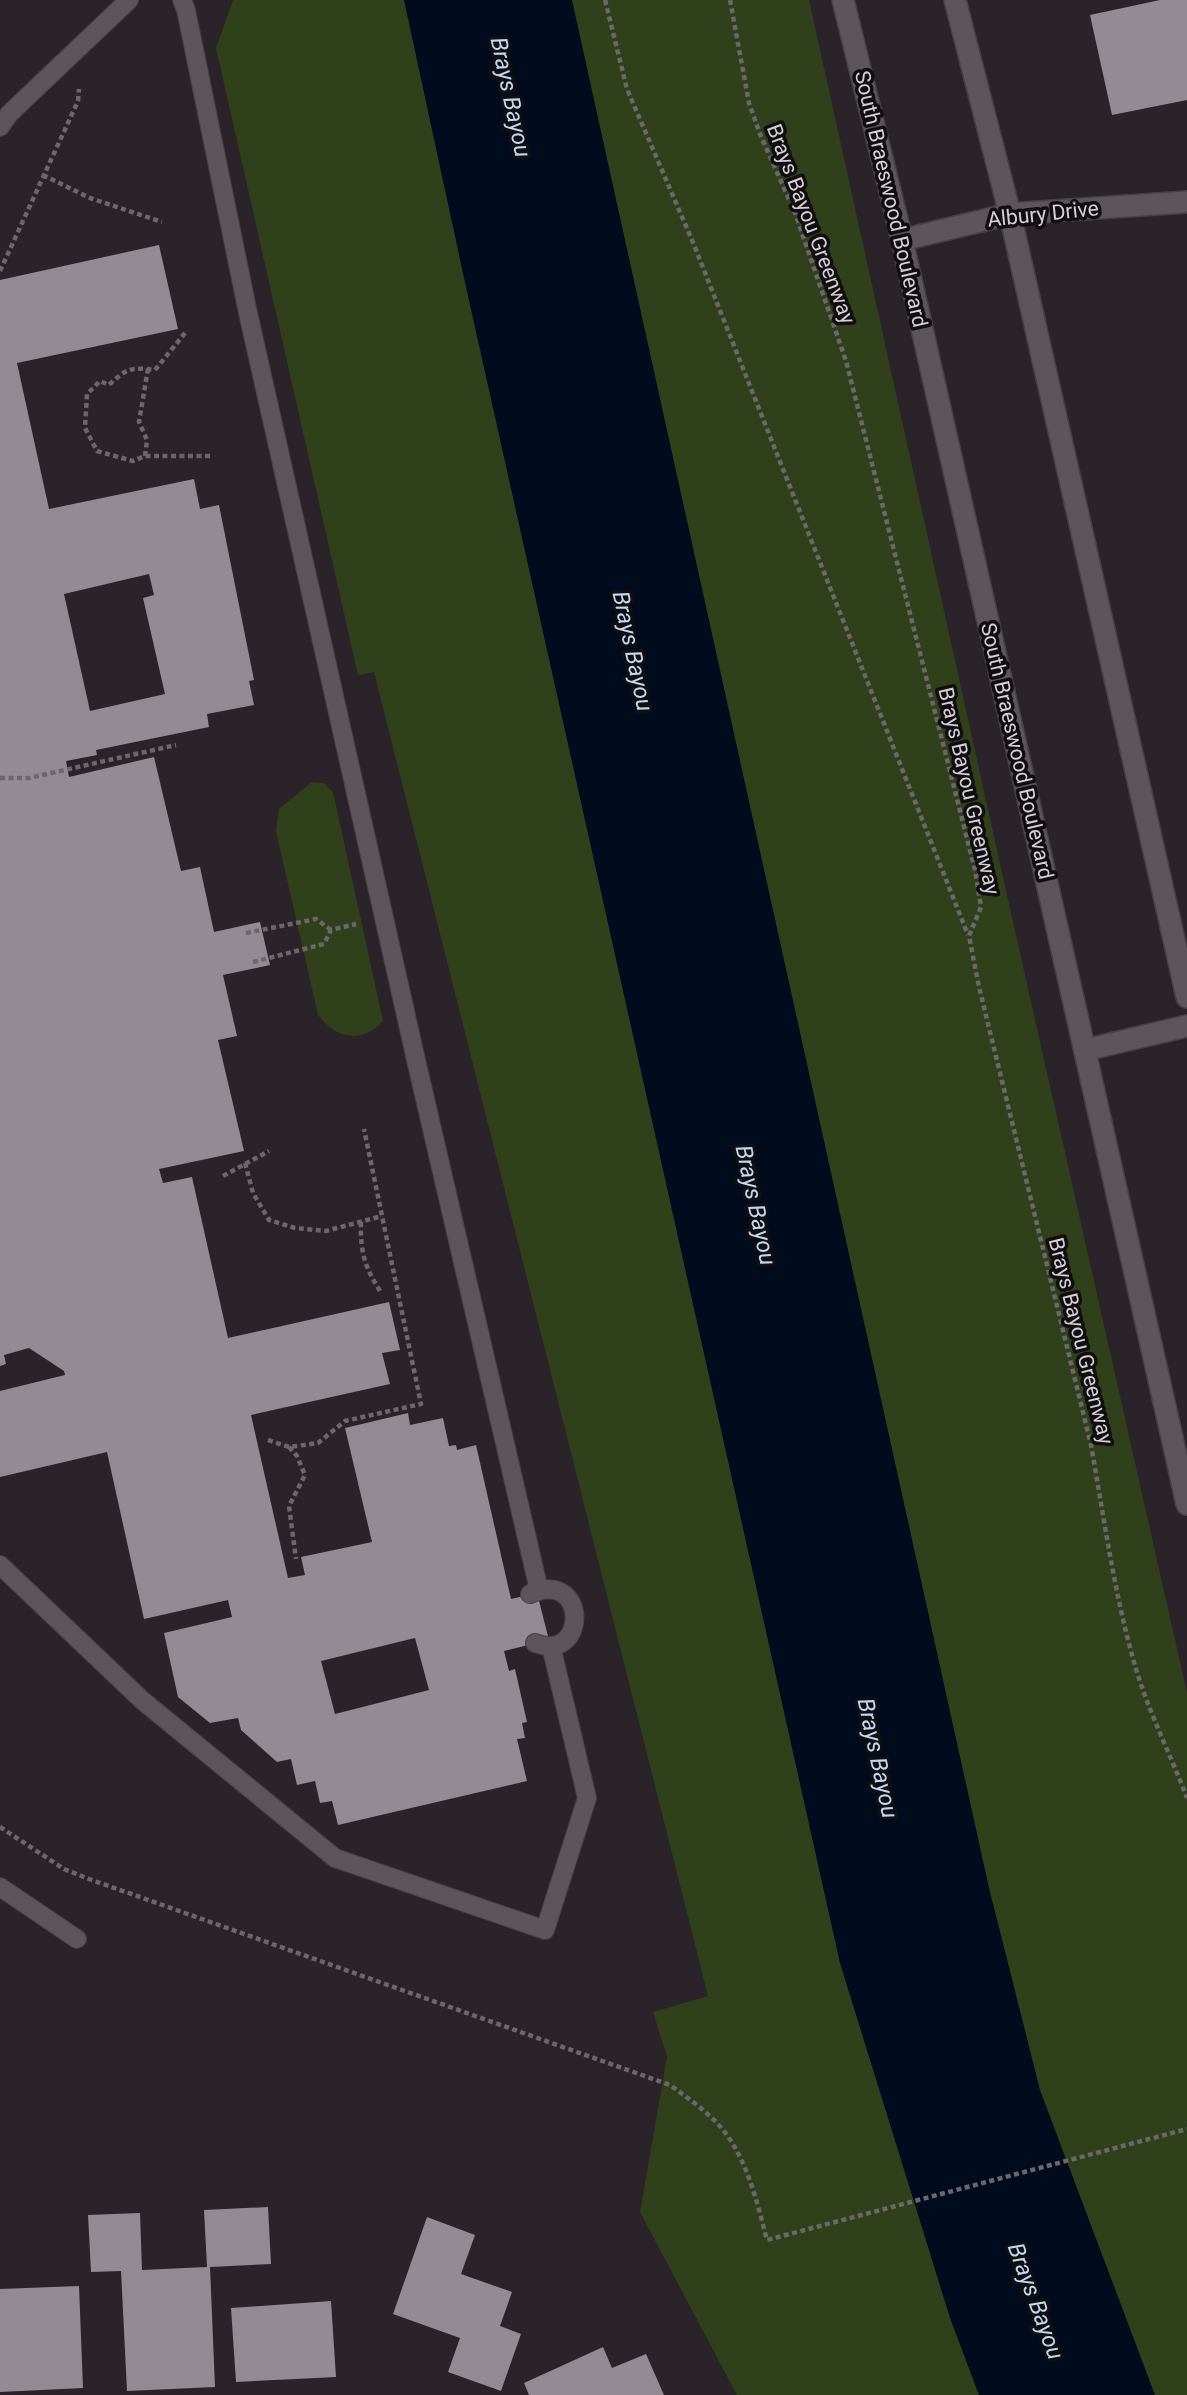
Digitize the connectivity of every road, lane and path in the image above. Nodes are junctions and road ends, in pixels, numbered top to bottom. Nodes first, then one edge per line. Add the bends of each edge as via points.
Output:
1 (129, 0) edge
2 (182, 0) edge
3 (605, 0) edge
4 (730, 0) edge
5 (843, 0) edge
6 (956, 0) edge
7 (83, 43) junction
8 (0, 127) edge
9 (43, 175) junction
10 (1187, 202) edge
11 (1010, 214) junction
12 (162, 222) dead end
13 (902, 240) junction
14 (0, 271) edge
15 (185, 333) dead end
16 (148, 369) junction
17 (145, 456) junction
18 (212, 456) dead end
19 (176, 745) dead end
20 (0, 778) edge
21 (384, 918) junction
22 (331, 930) junction
23 (246, 933) dead end
24 (968, 936) junction
25 (253, 962) dead end
26 (1187, 997) edge
27 (1187, 1026) edge
28 (1085, 1050) junction
29 (364, 1129) dead end
30 (269, 1150) dead end
31 (245, 1163) junction
32 (223, 1176) dead end
33 (382, 1216) junction
34 (361, 1222) junction
35 (382, 1294) dead end
36 (268, 1440) dead end
37 (289, 1447) junction
38 (1187, 1504) edge
39 (296, 1559) dead end
40 (0, 1565) edge
41 (1187, 1798) edge
42 (0, 1826) edge
43 (0, 1888) edge
44 (77, 1940) dead end
45 (1187, 2129) edge

1 - 7 lane
2 - 21 lane
3 - 24 path via 627,89 692,240
4 - 24 path, Brays Bayou Greenway via 749,103 795,213 846,361 975,870 981,907
5 - 13 main road, South Braeswood Boulevard
6 - 11 main road
7 - 8 lane
7 - 9 path via 78,101
9 - 12 path via 90,198
9 - 14 path
10 - 11 main road, Albury Drive
11 - 13 main road, Albury Drive
11 - 26 main road
13 - 28 main road, South Braeswood Boulevard
15 - 16 path via 155,370
16 - 17 path via 139,422 148,440
16 - 17 path via 124,371 109,385 100,381 87,394 85,428 97,451 133,461
17 - 18 path
19 - 20 path via 29,778
21 - 22 path
21 - 40 lane via 535,1592 559,1591 575,1614 567,1639 543,1645 587,1798 545,1930 335,1858 143,1701
22 - 23 path via 316,919
22 - 25 path via 324,944
24 - 41 path, Brays Bayou Greenway via 1091,1445 1127,1637 1144,1694
27 - 28 main road
28 - 38 main road, South Braeswood Boulevard
29 - 33 path
30 - 31 path
31 - 32 path
31 - 34 path via 253,1193 269,1220 326,1231
33 - 34 path
33 - 37 path via 421,1404 345,1421 318,1443
34 - 35 path via 362,1257
36 - 37 path
37 - 39 path via 305,1475 289,1506
42 - 45 path via 64,1869 89,1879 670,2085 730,2139 752,2186 767,2240
43 - 44 lane

